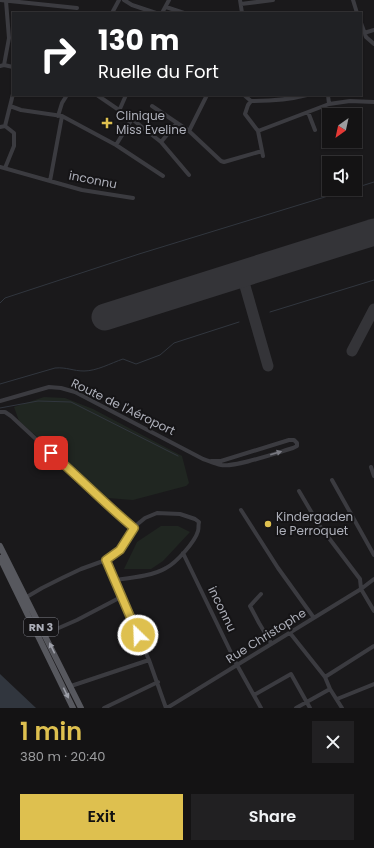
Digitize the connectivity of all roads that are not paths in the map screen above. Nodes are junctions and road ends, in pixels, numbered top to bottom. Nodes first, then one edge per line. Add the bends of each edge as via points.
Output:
1 (0, 0) edge
2 (118, 0) edge
3 (124, 0) edge
4 (169, 0) edge
5 (273, 0) edge
6 (353, 0) edge
7 (6, 1) edge
8 (240, 2) edge
9 (166, 6) junction
10 (77, 8) dead end
11 (112, 12) edge
12 (150, 12) edge
13 (163, 12) edge
14 (181, 12) edge
15 (242, 12) edge
16 (357, 12) edge
17 (374, 30) edge
18 (364, 36) edge
19 (374, 44) edge
20 (2, 65) edge
21 (12, 67) edge
22 (12, 96) edge
23 (66, 96) edge
24 (98, 96) edge
25 (126, 96) edge
26 (206, 96) edge
27 (245, 96) edge
28 (303, 96) edge
29 (328, 96) edge
30 (251, 101) junction
31 (374, 102) edge
32 (329, 104) junction
33 (10, 106) junction
34 (152, 106) dead end
35 (119, 111) junction
36 (308, 112) junction
37 (60, 116) junction
38 (132, 119) junction
39 (177, 123) junction
40 (2, 126) edge
41 (315, 130) dead end
42 (188, 131) junction
43 (258, 131) junction
44 (161, 142) junction
45 (116, 145) junction
46 (0, 167) edge
47 (5, 168) junction
48 (189, 175) dead end
49 (163, 176) dead end
50 (50, 181) junction
51 (133, 198) dead end
52 (0, 401) edge
53 (0, 412) edge
54 (211, 461) junction
55 (371, 467) dead end
56 (374, 476) edge
57 (332, 480) dead end
58 (299, 492) dead end
59 (241, 510) dead end
60 (134, 528) junction
61 (0, 546) edge
62 (183, 553) junction
63 (374, 555) edge
64 (0, 558) edge
65 (106, 560) junction
66 (374, 579) edge
67 (115, 580) junction
68 (361, 588) junction
69 (261, 594) dead end
70 (121, 597) junction
71 (24, 599) junction
72 (374, 611) edge
73 (314, 618) junction
74 (290, 633) junction
75 (45, 634) junction
76 (271, 643) junction
77 (374, 646) edge
78 (149, 660) junction
79 (237, 665) junction
80 (62, 668) junction
81 (55, 671) junction
82 (325, 677) junction
83 (158, 682) junction
84 (374, 684) edge
85 (70, 686) junction
86 (330, 689) junction
87 (254, 695) junction
88 (337, 699) junction
89 (306, 702) junction
90 (73, 708) edge
91 (82, 708) edge
92 (104, 708) edge
93 (166, 708) edge
94 (261, 708) edge
95 (296, 708) edge
96 (310, 708) edge
97 (342, 708) edge

1 - 7 street
2 - 11 street
3 - 12 street
4 - 9 street
5 - 8 street
6 - 16 street
7 - 10 street
7 - 20 street via 9,38
8 - 15 street
9 - 13 street
9 - 14 street
17 - 18 street
18 - 19 street
20 - 21 street
22 - 33 street
23 - 37 street, inconnu via 62,103
24 - 35 street
25 - 35 street
26 - 42 street
27 - 30 street
28 - 30 street
29 - 32 street
30 - 43 street via 245,114
31 - 32 street via 350,101
32 - 36 street
33 - 37 street
33 - 40 street
34 - 39 street
35 - 38 street
36 - 41 street
36 - 43 street
37 - 45 street
37 - 50 street, inconnu
38 - 44 street
38 - 45 street
39 - 42 street
39 - 44 street
40 - 47 street via 14,133 14,146
42 - 43 street via 224,162 263,154
44 - 48 street
45 - 49 street
46 - 47 street, inconnu
47 - 50 street, inconnu
50 - 51 street, inconnu
52 - 54 street, Route de l'Aéroport via 49,387 61,388 75,392
53 - 60 street via 11,416
54 -> 54 street, Route de l'Aéroport via 228,465 294,448 297,441 292,439 221,461
55 - 56 street
57 - 63 street
58 - 68 street via 319,525 360,579
59 - 73 street
60 - 62 street via 145,518 157,513 180,514 195,519 199,522 198,532
60 - 65 street via 120,550
61 - 71 main road, RN 3
62 - 67 street via 166,568
62 - 79 street, inconnu
64 - 71 main road, RN 3
65 - 67 street
65 - 71 street via 62,578
66 - 68 street, Rue Christophe
67 - 70 street
68 - 72 street
68 - 73 street, Rue Christophe
69 - 76 street via 251,604 251,608
70 - 75 street
70 - 78 street
71 - 75 main road, RN 3
71 - 81 main road, RN 3
73 - 74 street, Rue Christophe
74 - 76 street, Rue Christophe
74 - 82 street
80 -> 75 main road, RN 3
76 - 79 street, Rue Christophe
77 - 82 street
78 - 83 street
78 - 85 street
79 - 87 street, inconnu
79 - 93 street, Rue Christophe
80 - 81 main road
80 - 85 main road, RN 3
81 -> 90 main road, RN 3
82 - 86 street
83 - 92 street
83 - 93 street
84 - 88 street
85 - 91 main road, RN 3
86 - 88 street
86 - 89 street
87 - 89 street via 291,674
87 - 94 street, inconnu
88 - 97 street
89 - 95 street
89 - 96 street

